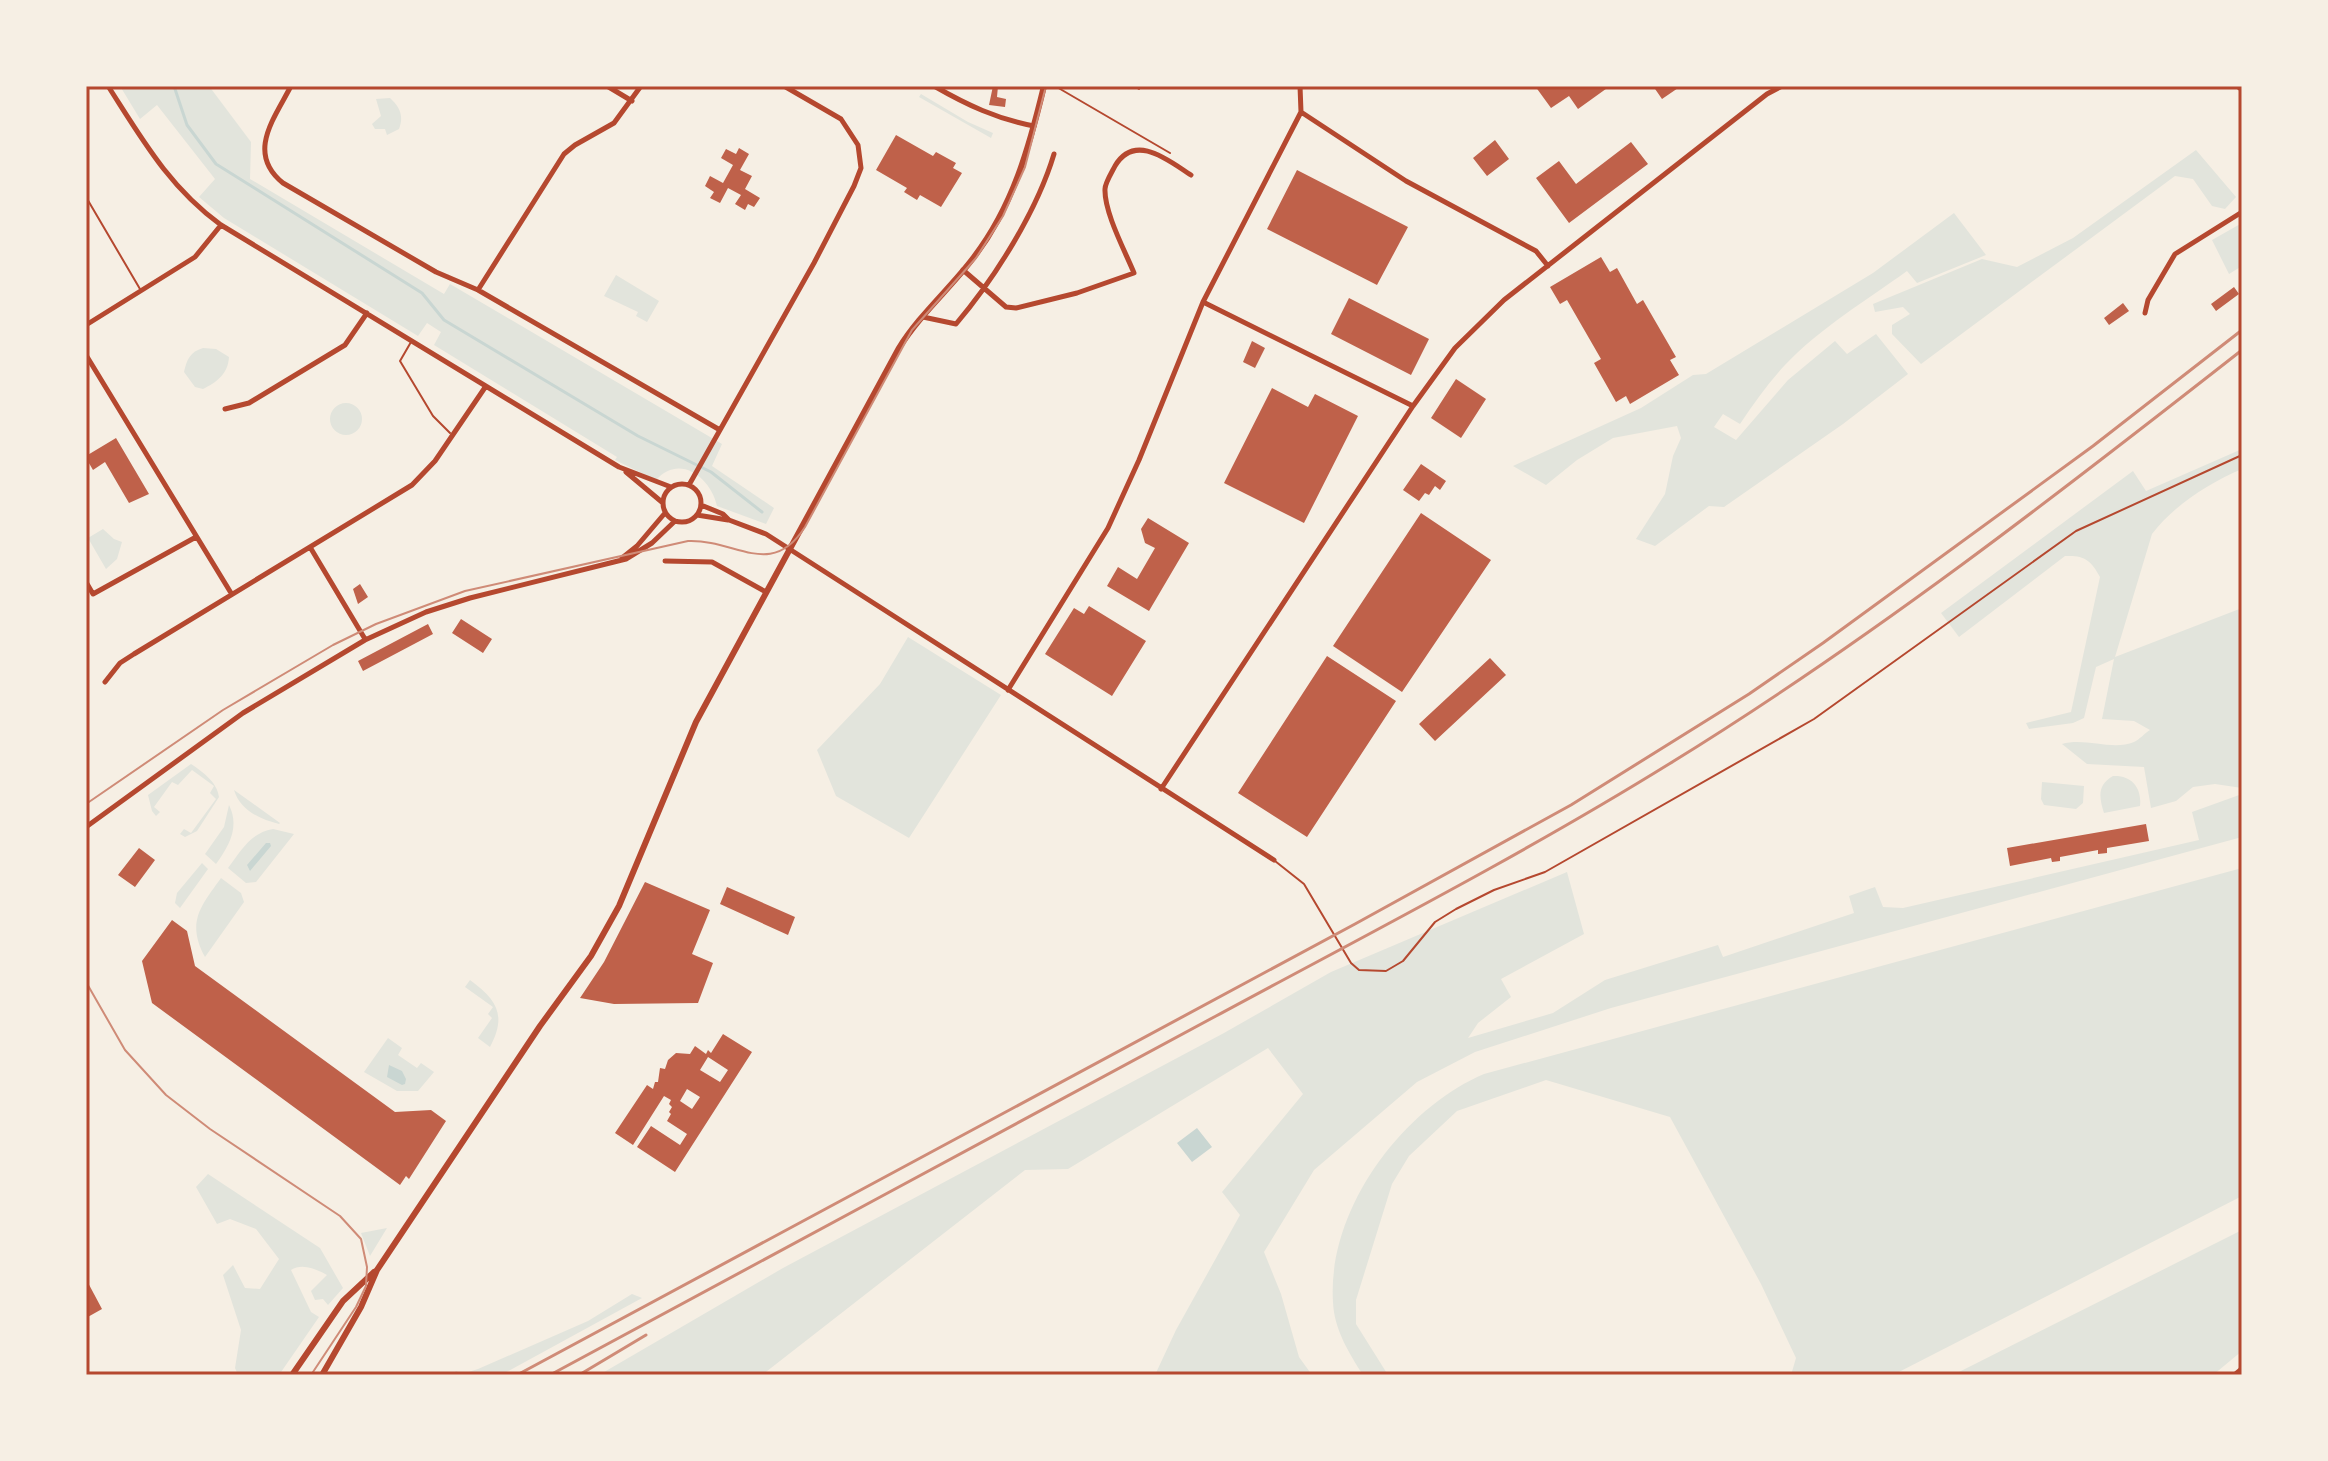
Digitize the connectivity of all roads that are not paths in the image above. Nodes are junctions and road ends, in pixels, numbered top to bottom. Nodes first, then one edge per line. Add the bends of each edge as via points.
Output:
1 (108, 86) edge
2 (291, 86) edge
3 (607, 86) edge
4 (641, 86) edge
5 (784, 86) edge
6 (934, 86) edge
7 (1055, 86) edge
8 (1134, 86) edge
9 (1141, 86) edge
10 (1300, 86) edge
11 (1782, 86) edge
12 (1043, 87) edge
13 (632, 101) junction
14 (1301, 112) junction
15 (1034, 126) junction
16 (1170, 153) dead end
17 (1054, 154) dead end
18 (1191, 175) dead end
19 (86, 197) edge
20 (2242, 212) edge
21 (221, 225) junction
22 (1548, 266) junction
23 (963, 270) junction
24 (478, 290) junction
25 (984, 290) junction
26 (142, 291) junction
27 (1203, 302) junction
28 (367, 313) junction
29 (2145, 313) dead end
30 (921, 316) junction
31 (86, 325) edge
32 (411, 341) junction
33 (86, 355) edge
34 (486, 386) junction
35 (1413, 406) junction
36 (225, 409) dead end
37 (720, 430) junction
38 (452, 436) junction
39 (2242, 455) edge
40 (619, 467) junction
41 (689, 485) junction
42 (671, 487) junction
43 (663, 503) junction
44 (701, 505) junction
45 (665, 513) junction
46 (697, 515) junction
47 (729, 520) junction
48 (675, 521) junction
49 (196, 537) junction
50 (310, 547) junction
51 (790, 549) junction
52 (665, 561) dead end
53 (617, 562) junction
54 (86, 582) edge
55 (766, 592) junction
56 (231, 593) junction
57 (365, 640) junction
58 (105, 682) dead end
59 (1008, 690) junction
60 (1161, 789) junction
61 (86, 827) edge
62 (1274, 860) joint
63 (377, 1270) junction
64 (2242, 1370) edge
65 (292, 1375) edge
66 (322, 1375) edge
67 (2236, 1375) edge

1 - 21 street via 167,175
2 - 24 street via 266,135 264,160 271,173 432,270
3 - 13 street
4 - 13 street
5 - 37 street via 841,119 858,145 861,168
6 - 15 street via 974,109
7 - 16 lane
8 - 9 lane
10 - 14 street
11 - 22 street
12 - 15 street
13 - 24 street via 614,123 564,154
14 - 22 street via 1406,181 1536,251
14 - 27 street
15 - 23 street via 1014,189
17 - 25 street via 1045,185
18 - 25 street via 1151,150 1138,150 1117,163 1104,188 1134,273 1016,308 1006,307
19 - 26 lane
20 - 29 street via 2175,254
21 - 26 street via 195,257
21 - 28 street
22 - 35 street via 1474,327
23 - 25 street
23 - 30 street
24 - 37 street
25 - 30 street via 956,324
26 - 31 street
27 - 35 street
27 - 59 street via 1108,528
28 - 32 street
28 - 36 street via 345,345 249,403
30 - 51 street
32 - 34 street
32 - 38 lane via 400,361 433,416
33 - 49 street
34 - 38 street
34 - 40 street
35 - 60 street
37 - 41 street
38 - 50 street via 412,485
39 - 62 lane via 2076,531 1814,719 1545,872 1456,909 1435,922 1403,961 1386,971 1359,970 1351,963 1304,884
40 - 42 street
40 - 43 street
41 - 42 street
41 - 44 street via 699,493
42 - 43 street
43 - 45 street
44 - 46 street
44 - 47 street
45 - 48 street
45 - 53 street
46 - 47 street
46 - 48 street via 687,522
47 - 51 street
48 - 53 street via 652,543
49 - 54 street via 93,594
49 - 56 street
50 - 56 street
50 - 57 street
51 - 55 street
51 - 59 street
52 - 55 street via 712,562
53 - 57 street via 470,598
55 - 63 street via 696,722 619,906 577,977
56 - 58 street via 120,663
57 - 61 street via 243,713
59 - 60 street
60 - 62 street
63 - 65 street via 343,1301
63 - 66 street
64 - 67 main road

